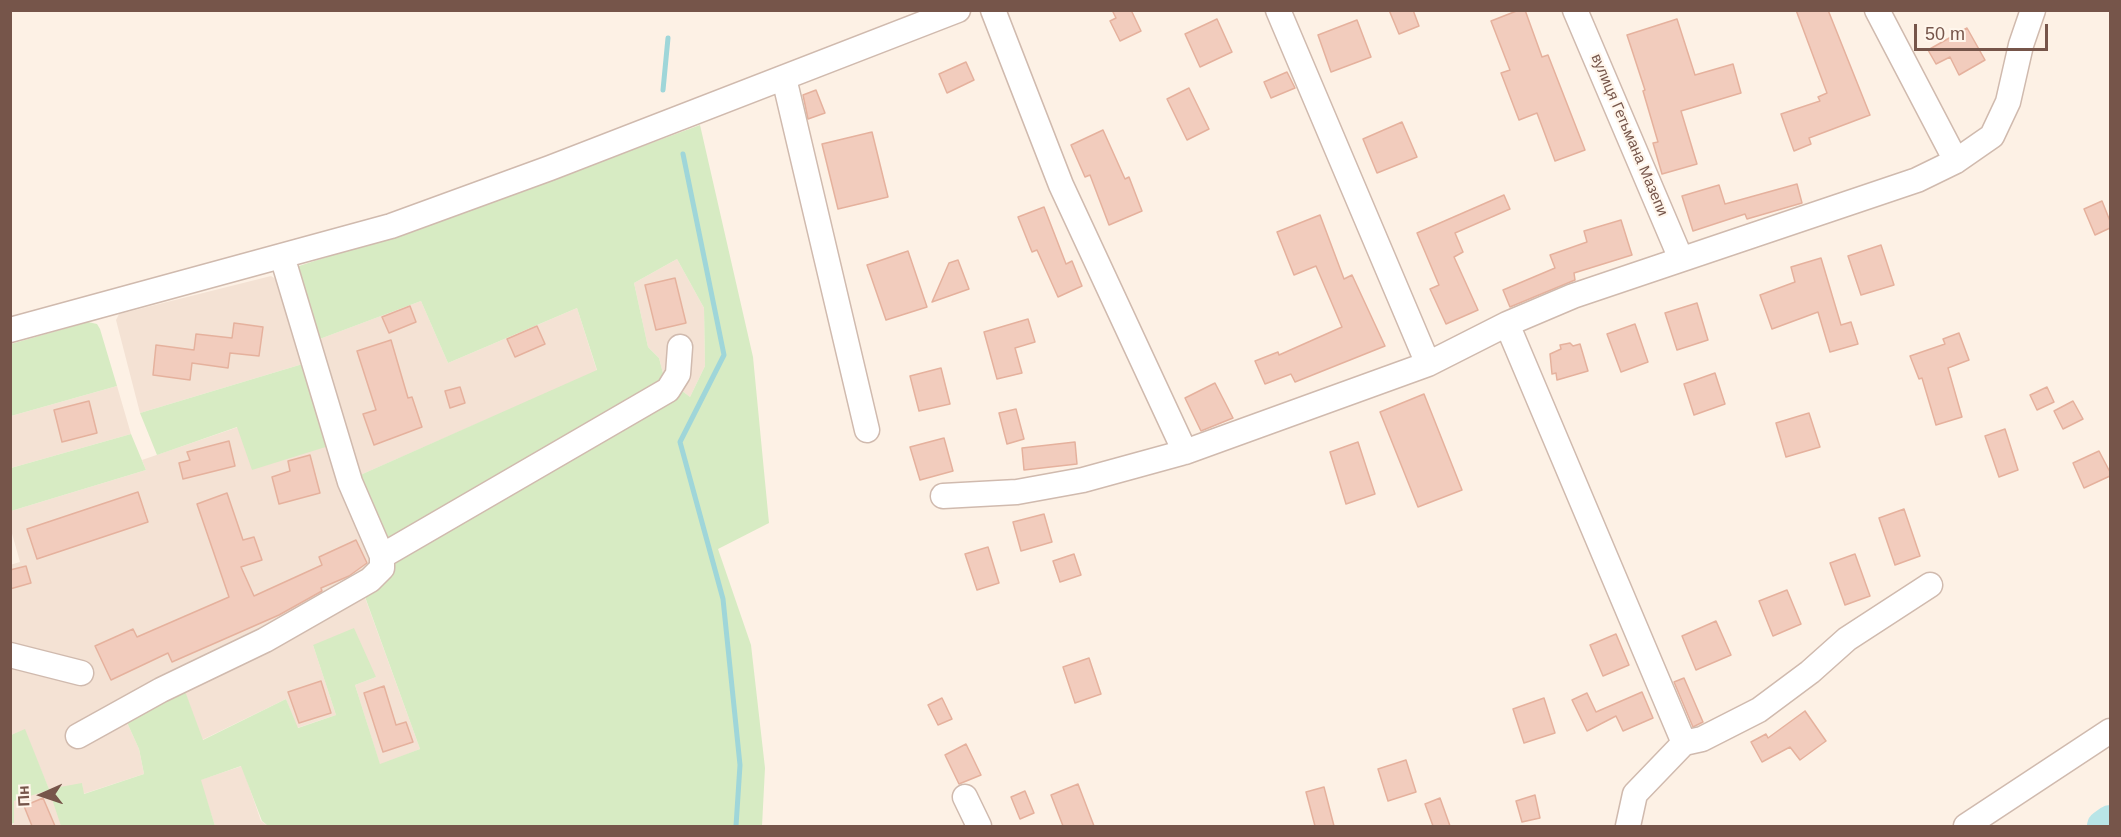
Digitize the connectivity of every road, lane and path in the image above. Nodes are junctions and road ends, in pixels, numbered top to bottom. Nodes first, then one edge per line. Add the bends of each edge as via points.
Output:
1 (958, 10) edge
2 (993, 10) edge
3 (1278, 10) edge
4 (1575, 10) edge
5 (1877, 10) edge
6 (2032, 10) edge
7 (784, 78) junction
8 (1956, 161) junction
9 (282, 256) junction
10 (1681, 259) junction
11 (1508, 324) junction
12 (10, 330) edge
13 (680, 347) dead end
14 (1428, 364) junction
15 (867, 430) dead end
16 (1185, 452) junction
17 (943, 496) dead end
18 (382, 556) junction
19 (1930, 585) dead end
20 (10, 655) edge
21 (81, 673) dead end
22 (2110, 731) edge
23 (78, 736) dead end
24 (1684, 743) junction
25 (965, 797) dead end
26 (979, 826) edge
27 (1628, 826) edge
28 (1966, 826) edge

1 - 7 street
2 - 16 street via 1061,185
3 - 14 street
4 - 10 street, вулиця Гетьмана Мазепи
5 - 8 street
6 - 8 street via 2008,102 1992,136
7 - 9 street via 391,226
7 - 15 street
8 - 10 street via 1917,180
9 - 12 street
9 - 18 street via 350,482
10 - 11 street via 1573,296
11 - 14 street
11 - 24 street
13 - 18 street via 678,374 668,390
14 - 16 street
16 - 17 street via 1072,482 1017,492
18 - 23 street via 382,568 370,580 265,640 161,690
19 - 24 street via 1848,639 1759,710 1702,739
20 - 21 street
22 - 28 street
24 - 27 street via 1635,794
25 - 26 street

